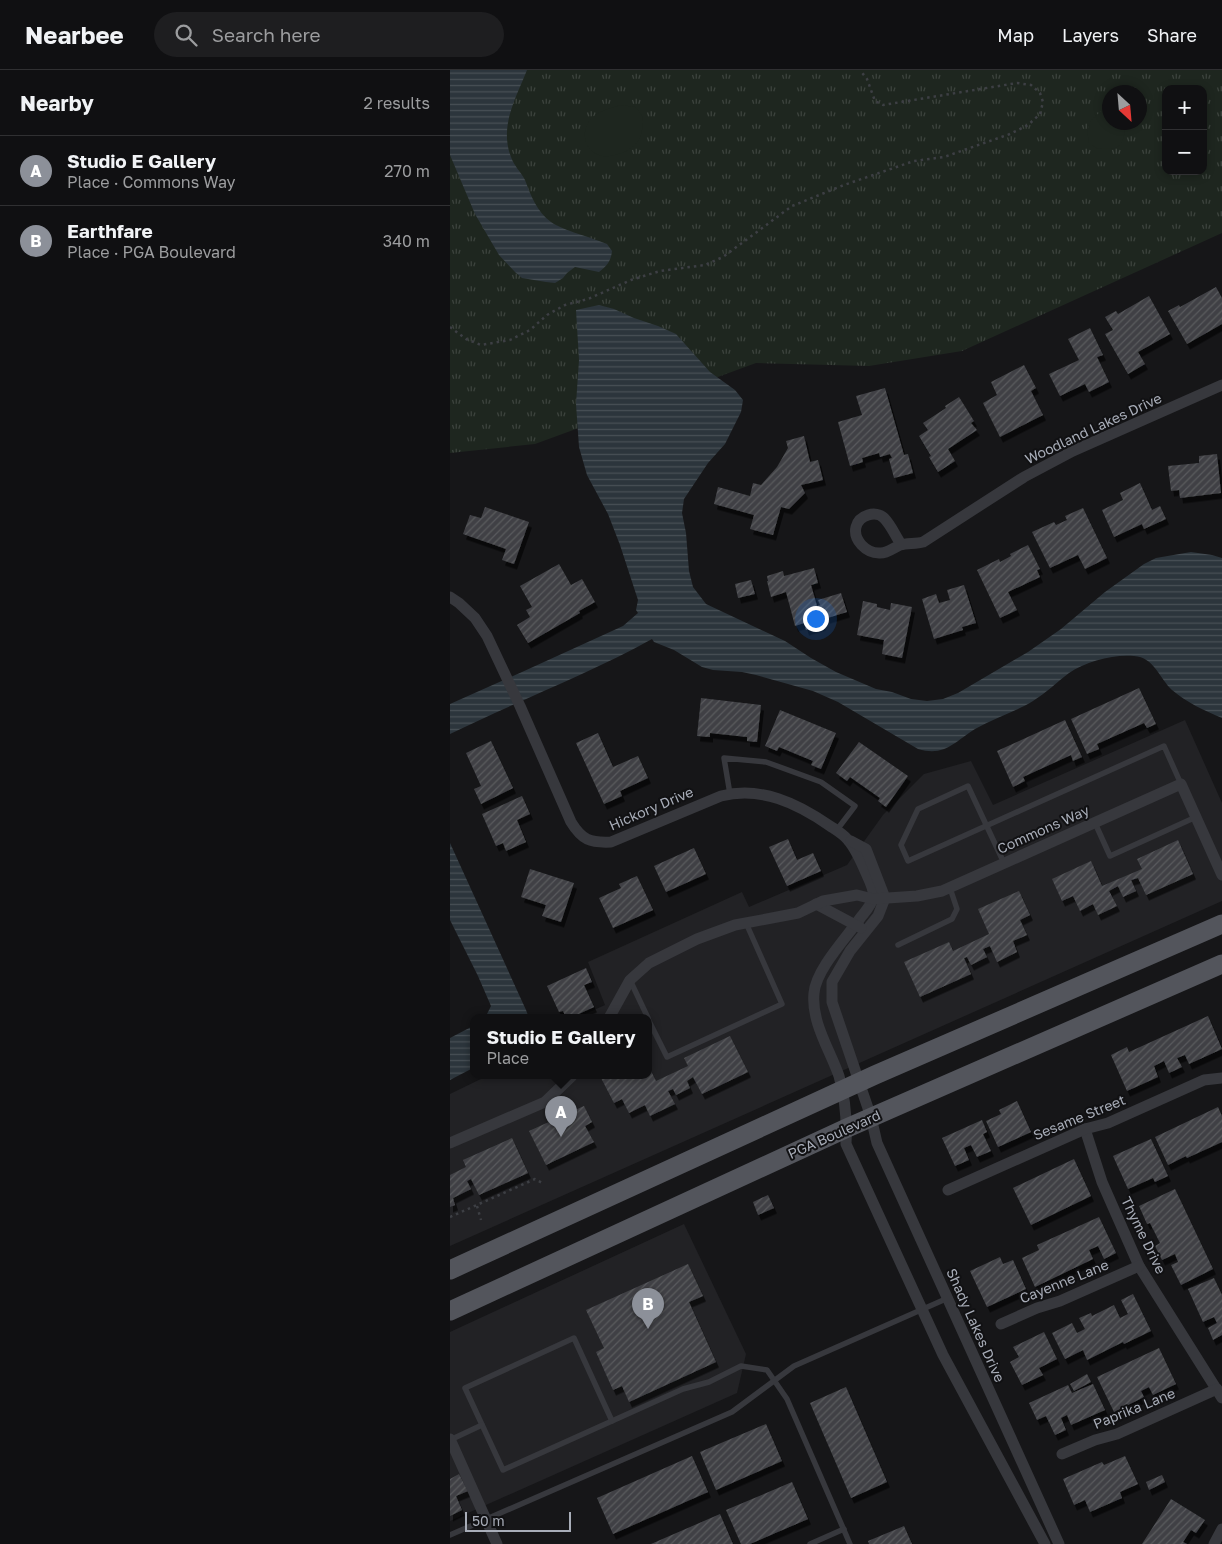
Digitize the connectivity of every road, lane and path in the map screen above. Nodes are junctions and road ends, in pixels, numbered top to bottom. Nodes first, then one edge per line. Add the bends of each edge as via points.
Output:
1 (860, 70) edge
2 (450, 327) edge
3 (1222, 385) edge
4 (901, 544) dead end
5 (450, 597) edge
6 (1181, 784) junction
7 (730, 794) junction
8 (1196, 817) junction
9 (1095, 823) junction
10 (986, 825) junction
11 (836, 831) junction
12 (847, 839) junction
13 (1004, 863) junction
14 (1222, 875) edge
15 (950, 888) junction
16 (873, 898) junction
17 (885, 898) junction
18 (816, 904) junction
19 (746, 923) junction
20 (1222, 924) edge
21 (861, 928) junction
22 (898, 945) dead end
23 (1222, 964) edge
24 (630, 980) junction
25 (612, 1014) edge
26 (646, 1014) edge
27 (652, 1027) edge
28 (1222, 1078) edge
29 (569, 1079) edge
30 (850, 1087) junction
31 (871, 1117) junction
32 (847, 1128) junction
33 (1085, 1129) junction
34 (450, 1143) edge
35 (544, 1184) dead end
36 (948, 1190) dead end
37 (477, 1206) junction
38 (450, 1217) edge
39 (481, 1220) dead end
40 (1139, 1266) junction
41 (450, 1270) edge
42 (948, 1298) junction
43 (921, 1310) junction
44 (450, 1311) edge
45 (1001, 1324) dead end
46 (775, 1381) junction
47 (1220, 1394) edge
48 (612, 1421) junction
49 (482, 1425) junction
50 (450, 1439) edge
51 (1062, 1454) dead end
52 (486, 1520) junction
53 (1222, 1528) edge
54 (844, 1529) junction
55 (450, 1536) edge
56 (496, 1544) edge
57 (810, 1544) edge
58 (850, 1544) edge
59 (1045, 1544) edge
60 (1059, 1544) edge
61 (1214, 1544) edge

1 - 2 path via 875,101 883,105 1017,83 1031,85 1040,93 1043,102 1040,114 1010,134 944,157 905,164 792,206 723,257 705,265 660,271 565,305 510,340 481,346
3 - 4 street, Woodland Lakes Drive via 1073,451 1024,477 933,537 918,543
5 - 7 street, Hickory Drive via 482,626 576,832 595,842 611,842
6 - 8 street
6 - 9 street, Commons Way
6 - 10 lane via 1164,746
7 - 11 street, Hickory Drive via 750,793 792,802
7 - 11 lane via 724,758 766,762 820,782 855,806
8 - 9 lane via 1110,856
8 - 14 street
9 - 13 street, Commons Way
10 - 10 lane via 908,860 901,845 918,809 968,786
10 - 13 lane
11 - 12 street, Hickory Drive
12 - 16 street, Hickory Drive via 861,860
12 - 17 street, Hickory Drive via 866,849
13 - 15 street, Commons Way
15 - 17 street, Commons Way via 917,896
15 - 22 lane via 957,909 952,918
16 - 17 street, Commons Way
16 - 18 street, Commons Way via 857,895
16 - 21 street
17 - 21 street via 878,916
18 - 19 street, Commons Way via 798,913
18 - 21 street
19 - 24 street, Commons Way via 697,939 649,963
19 - 27 lane via 782,1004 667,1057
20 - 30 main road
21 - 30 street via 832,982 832,1002
21 - 30 street via 824,965 814,992 817,1017 839,1076
23 - 31 main road, PGA Boulevard
24 - 25 street, Commons Way
24 - 26 lane
28 - 33 street, Sesame Street via 1204,1080 1108,1123
29 - 34 street via 545,1102
30 - 31 street
30 - 32 street
30 - 41 main road
31 - 32 main road, PGA Boulevard
31 - 42 street, Shady Lakes Drive via 877,1143
32 - 43 street via 846,1144
32 - 44 main road, PGA Boulevard
33 - 36 street, Sesame Street
33 - 40 street, Thyme Drive via 1102,1182
35 - 37 path via 535,1179
37 - 38 path
37 - 39 path
40 - 45 street, Cayenne Lane
40 - 47 street, Thyme Drive
42 - 43 lane
42 - 60 street, Shady Lakes Drive
43 - 46 lane via 794,1366
43 - 59 street
46 - 48 lane via 767,1370 741,1366
46 - 52 lane via 732,1412
46 - 54 lane via 787,1399
47 - 51 street, Paprika Lane
48 - 49 lane via 503,1470
48 - 49 lane via 574,1338 465,1388
49 - 50 lane
50 - 52 street
52 - 55 lane
52 - 56 street
53 - 61 street
54 - 57 lane
54 - 58 lane

